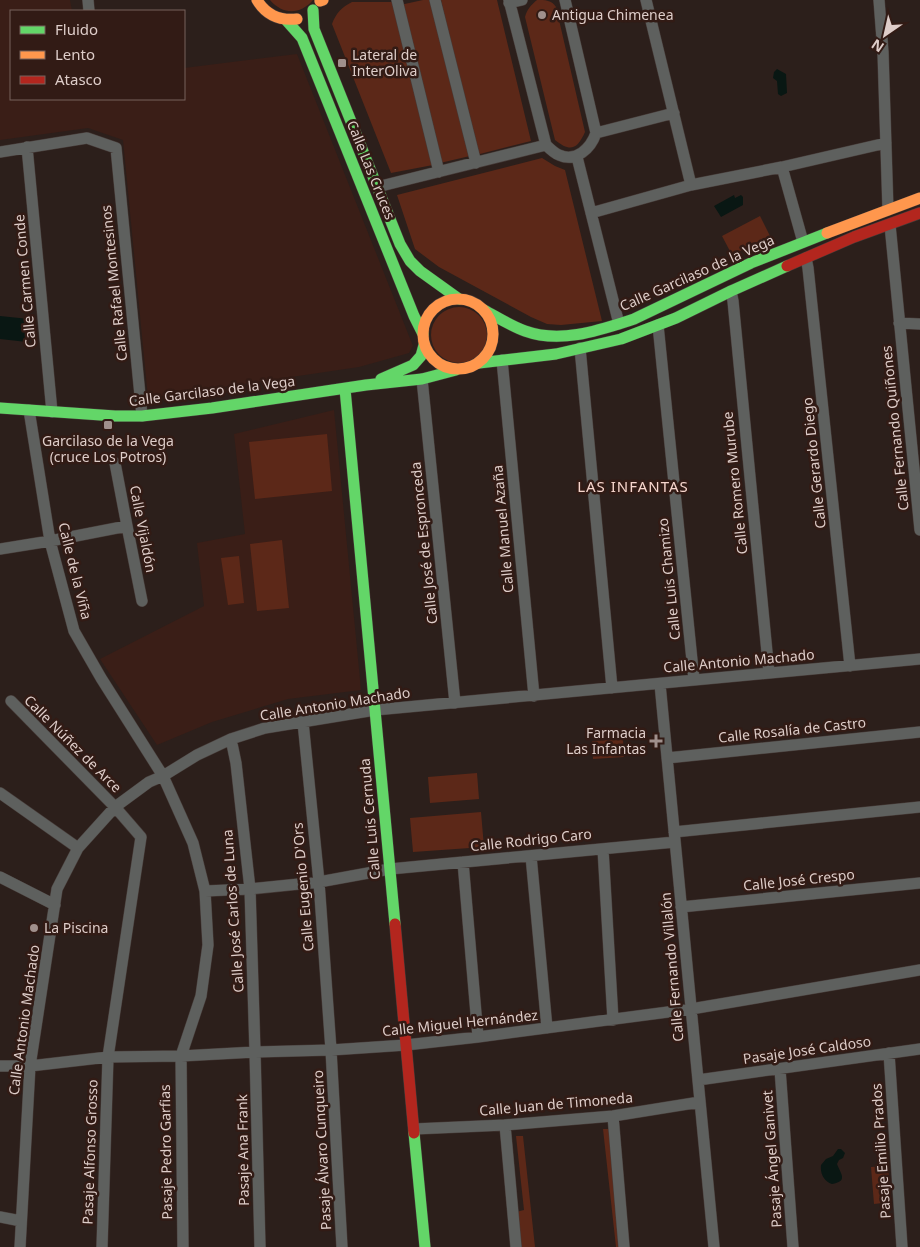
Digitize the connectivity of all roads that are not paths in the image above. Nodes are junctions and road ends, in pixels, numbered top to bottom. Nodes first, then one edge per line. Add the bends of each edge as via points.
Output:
1 (257, 0) edge
2 (397, 0) edge
3 (435, 0) edge
4 (522, 0) edge
5 (565, 0) edge
6 (646, 0) edge
7 (878, 0) edge
8 (509, 2) edge
9 (319, 3) edge
10 (286, 20) junction
11 (674, 114) junction
12 (596, 133) junction
13 (886, 143) junction
14 (546, 145) junction
15 (27, 148) junction
16 (0, 152) edge
17 (578, 157) junction
18 (476, 163) junction
19 (782, 167) junction
20 (439, 172) junction
21 (691, 185) junction
22 (377, 188) junction
23 (920, 198) edge
24 (888, 210) junction
25 (591, 213) junction
26 (920, 213) edge
27 (890, 224) junction
28 (803, 242) junction
29 (806, 258) junction
30 (730, 291) junction
31 (459, 299) junction
32 (484, 310) junction
33 (619, 324) junction
34 (899, 324) junction
35 (920, 324) edge
36 (658, 325) junction
37 (423, 339) junction
38 (580, 348) junction
39 (502, 360) junction
40 (479, 363) junction
41 (456, 370) junction
42 (422, 379) junction
43 (366, 385) junction
44 (345, 389) junction
45 (0, 408) edge
46 (29, 410) junction
47 (52, 412) junction
48 (142, 416) junction
49 (115, 463) dead end
50 (126, 526) junction
51 (920, 530) edge
52 (50, 541) junction
53 (0, 549) edge
54 (142, 601) dead end
55 (920, 659) edge
56 (850, 666) junction
57 (769, 673) junction
58 (694, 680) junction
59 (660, 684) junction
60 (612, 688) junction
61 (534, 696) junction
62 (11, 701) dead end
63 (455, 703) junction
64 (375, 710) junction
65 (304, 722) junction
66 (920, 732) edge
67 (231, 739) junction
68 (667, 758) junction
69 (163, 776) junction
70 (0, 793) edge
71 (115, 807) junction
72 (920, 807) edge
73 (141, 837) joint
74 (675, 837) junction
75 (78, 848) junction
76 (603, 849) junction
77 (531, 856) junction
78 (463, 862) junction
79 (390, 869) junction
80 (0, 877) edge
81 (319, 882) junction
82 (920, 883) edge
83 (250, 889) junction
84 (205, 891) junction
85 (55, 905) junction
86 (681, 907) junction
87 (920, 970) edge
88 (691, 1009) junction
89 (613, 1020) junction
90 (548, 1028) junction
91 (478, 1038) junction
92 (406, 1045) junction
93 (920, 1049) edge
94 (331, 1050) junction
95 (256, 1052) junction
96 (889, 1053) junction
97 (181, 1056) junction
98 (108, 1058) junction
99 (0, 1066) edge
100 (30, 1066) junction
101 (780, 1069) junction
102 (698, 1080) junction
103 (700, 1102) junction
104 (613, 1116) junction
105 (505, 1125) junction
106 (414, 1129) junction
107 (0, 1217) edge
108 (21, 1221) junction
109 (20, 1247) edge
110 (102, 1247) edge
111 (183, 1247) edge
112 (260, 1247) edge
113 (342, 1247) edge
114 (425, 1247) edge
115 (516, 1247) edge
116 (624, 1247) edge
117 (714, 1247) edge
118 (793, 1247) edge
119 (902, 1247) edge

1 - 10 main road via 267,13
2 - 20 street
3 - 18 street
4 - 8 street
5 - 12 street
6 - 11 street
7 - 13 street
8 - 14 street
9 - 10 main road via 305,16
9 - 22 main road, Calle Las Cruces via 314,29
10 - 37 main road, Calle Las Cruces via 302,38
11 - 12 street
11 - 21 street
12 - 17 street via 590,146
13 - 19 street
13 - 24 street
14 - 17 street via 559,156
14 - 18 street
15 - 16 street
15 - 47 street, Calle Carmen Conde
15 - 48 street, Calle Rafael Montesinos via 87,138 116,148
17 - 25 street
18 - 20 street
19 - 21 street
19 - 28 street
20 - 22 street
21 - 25 street
22 - 31 main road, Calle Las Cruces via 410,261
23 - 24 main road, Calle Garcilaso de la Vega
24 - 28 main road, Calle Garcilaso de la Vega
25 - 33 street
26 - 27 main road
27 - 29 main road
27 - 34 street, Calle Fernando Quiñones
28 - 33 main road, Calle Garcilaso de la Vega
29 - 30 main road
29 - 56 street, Calle Gerardo Diego
30 - 36 main road
30 - 57 street, Calle Romero Murube
31 - 32 main road via 468,300
31 - 37 main road via 448,300 430,313 424,323
32 - 33 main road, Calle Garcilaso de la Vega via 525,331 552,337
32 - 40 main road via 494,332 488,354
34 - 35 street
34 - 51 street, Calle Fernando Quiñones
36 - 38 main road via 621,339
36 - 58 street, Calle Luis Chamizo
37 - 41 main road via 436,362
37 - 43 main road, Calle Garcilaso de la Vega via 421,356 413,365
38 - 39 main road
38 - 60 street
39 - 40 main road
39 - 61 street, Calle Manuel Azaña
40 - 41 main road
41 - 42 main road, Calle Garcilaso de la Vega
42 - 43 main road, Calle Garcilaso de la Vega
42 - 63 street, Calle José de Espronceda
43 - 44 main road, Calle Garcilaso de la Vega
44 - 48 main road, Calle Garcilaso de la Vega
44 - 64 main road, Calle Luis Cernuda
45 - 46 main road, Calle Garcilaso de la Vega
46 - 47 main road, Calle Garcilaso de la Vega
46 - 52 street, Calle de la Viña
47 - 48 main road, Calle Garcilaso de la Vega
49 - 50 street, Calle Vijaldón
50 - 52 street
50 - 54 street, Calle Vijaldón
52 - 53 street
52 - 69 street, Calle de la Viña via 74,631
55 - 56 street, Calle Antonio Machado
56 - 57 street, Calle Antonio Machado
57 - 58 street, Calle Antonio Machado
58 - 59 street, Calle Antonio Machado
59 - 60 street, Calle Antonio Machado
59 - 68 street, Calle Fernando Villalón
60 - 61 street, Calle Antonio Machado
61 - 63 street, Calle Antonio Machado
62 - 71 street, Calle Núñez de Arce
63 - 64 street, Calle Antonio Machado
64 - 65 street, Calle Antonio Machado
64 - 79 main road, Calle Luis Cernuda
65 - 67 street, Calle Antonio Machado via 265,728
65 - 81 street, Calle Eugenio D'Ors
66 - 68 street, Calle Rosalía de Castro
67 - 69 street, Calle Antonio Machado
67 - 83 street, Calle José Carlos de Luna
68 - 74 street, Calle Fernando Villalón
69 - 71 street, Calle Antonio Machado
69 - 84 street, Calle de la Viña via 193,843
70 - 75 street
71 - 73 street, Calle Núñez de Arce
71 - 75 street, Calle Antonio Machado
72 - 74 street, Calle Rodrigo Caro
73 - 98 street, Pasaje Alfonso Grosso
74 - 76 street, Calle Rodrigo Caro
74 - 86 street, Calle Fernando Villalón
75 - 85 street, Calle Antonio Machado via 57,889
76 - 77 street, Calle Rodrigo Caro
76 - 89 street
77 - 78 street, Calle Rodrigo Caro
77 - 90 street
78 - 79 street, Calle Rodrigo Caro
78 - 91 street
79 - 81 street, Calle Rodrigo Caro
79 - 92 main road, Calle Luis Cernuda
80 - 85 street
81 - 83 street, Calle Rodrigo Caro
81 - 94 street, Calle Eugenio D'Ors
82 - 86 street, Calle José Crespo
83 - 84 street, Calle Rodrigo Caro
83 - 95 street, Calle José Carlos de Luna
84 - 97 street, Pasaje Pedro Garfias via 208,945 201,996
85 - 100 street, Calle Antonio Machado
86 - 88 street, Calle Fernando Villalón
87 - 88 street, Calle Miguel Hernández
88 - 89 street, Calle Miguel Hernández
88 - 102 street, Calle Fernando Villalón
89 - 90 street, Calle Miguel Hernández
90 - 91 street, Calle Miguel Hernández
91 - 92 street, Calle Miguel Hernández
92 - 94 street, Calle Miguel Hernández
92 - 106 main road, Calle Luis Cernuda
93 - 96 street, Pasaje José Caldoso
94 - 95 street, Calle Miguel Hernández
94 - 113 street, Pasaje Álvaro Cunqueiro
95 - 97 street, Calle Miguel Hernández
95 - 112 street, Pasaje Ana Frank
96 - 101 street, Pasaje José Caldoso
96 - 119 street, Pasaje Emilio Prados
97 - 98 street, Calle Miguel Hernández
97 - 111 street, Pasaje Pedro Garfias
98 - 100 street, Calle Miguel Hernández
98 - 110 street, Pasaje Alfonso Grosso
99 - 100 street, Calle Miguel Hernández
100 - 108 street, Calle Antonio Machado
101 - 102 street, Pasaje José Caldoso
101 - 118 street, Pasaje Ángel Ganivet
102 - 103 street, Calle Fernando Villalón
103 - 104 street, Calle Juan de Timoneda
103 - 117 street, Calle Fernando Villalón
104 - 105 street, Calle Juan de Timoneda
104 - 116 street
105 - 106 street, Calle Juan de Timoneda
105 - 115 street
106 - 114 main road, Calle Luis Cernuda
107 - 108 street
108 - 109 street, Calle Antonio Machado

